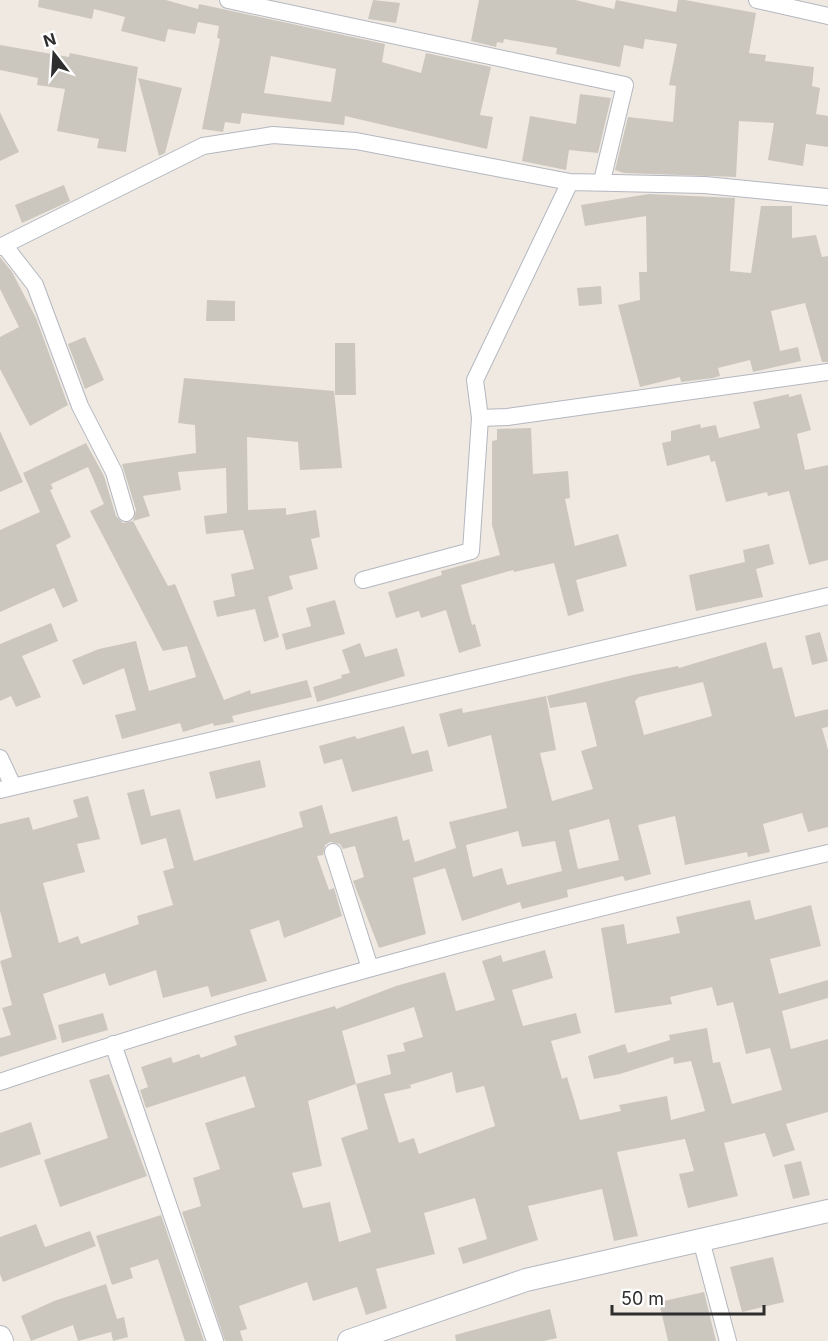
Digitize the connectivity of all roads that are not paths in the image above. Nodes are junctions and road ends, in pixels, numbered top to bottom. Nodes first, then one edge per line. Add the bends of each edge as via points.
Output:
1 (228, 0) edge
2 (757, 0) edge
3 (828, 16) edge
4 (602, 181) junction
5 (570, 182) junction
6 (828, 197) edge
7 (2, 246) edge
8 (828, 372) edge
9 (480, 418) junction
10 (126, 513) dead end
11 (363, 580) dead end
12 (828, 596) edge
13 (0, 759) edge
14 (7, 788) edge
15 (333, 852) dead end
16 (828, 853) edge
17 (370, 968) junction
18 (113, 1044) junction
19 (0, 1083) edge
20 (828, 1211) edge
21 (701, 1240) junction
22 (215, 1341) edge
23 (349, 1341) edge
24 (728, 1341) edge

1 - 4 street via 625,85
2 - 3 street
4 - 5 street
4 - 6 street via 705,185
5 - 7 street via 356,141 273,135 203,146
5 - 9 street via 476,380
7 - 10 street via 35,285 80,406 114,472
8 - 9 street
9 - 11 street via 471,551
12 - 14 street
13 - 14 street
15 - 17 street
16 - 17 street
17 - 18 street
18 - 19 street
18 - 22 street
20 - 21 main road
21 - 23 main road via 526,1280
21 - 24 street

